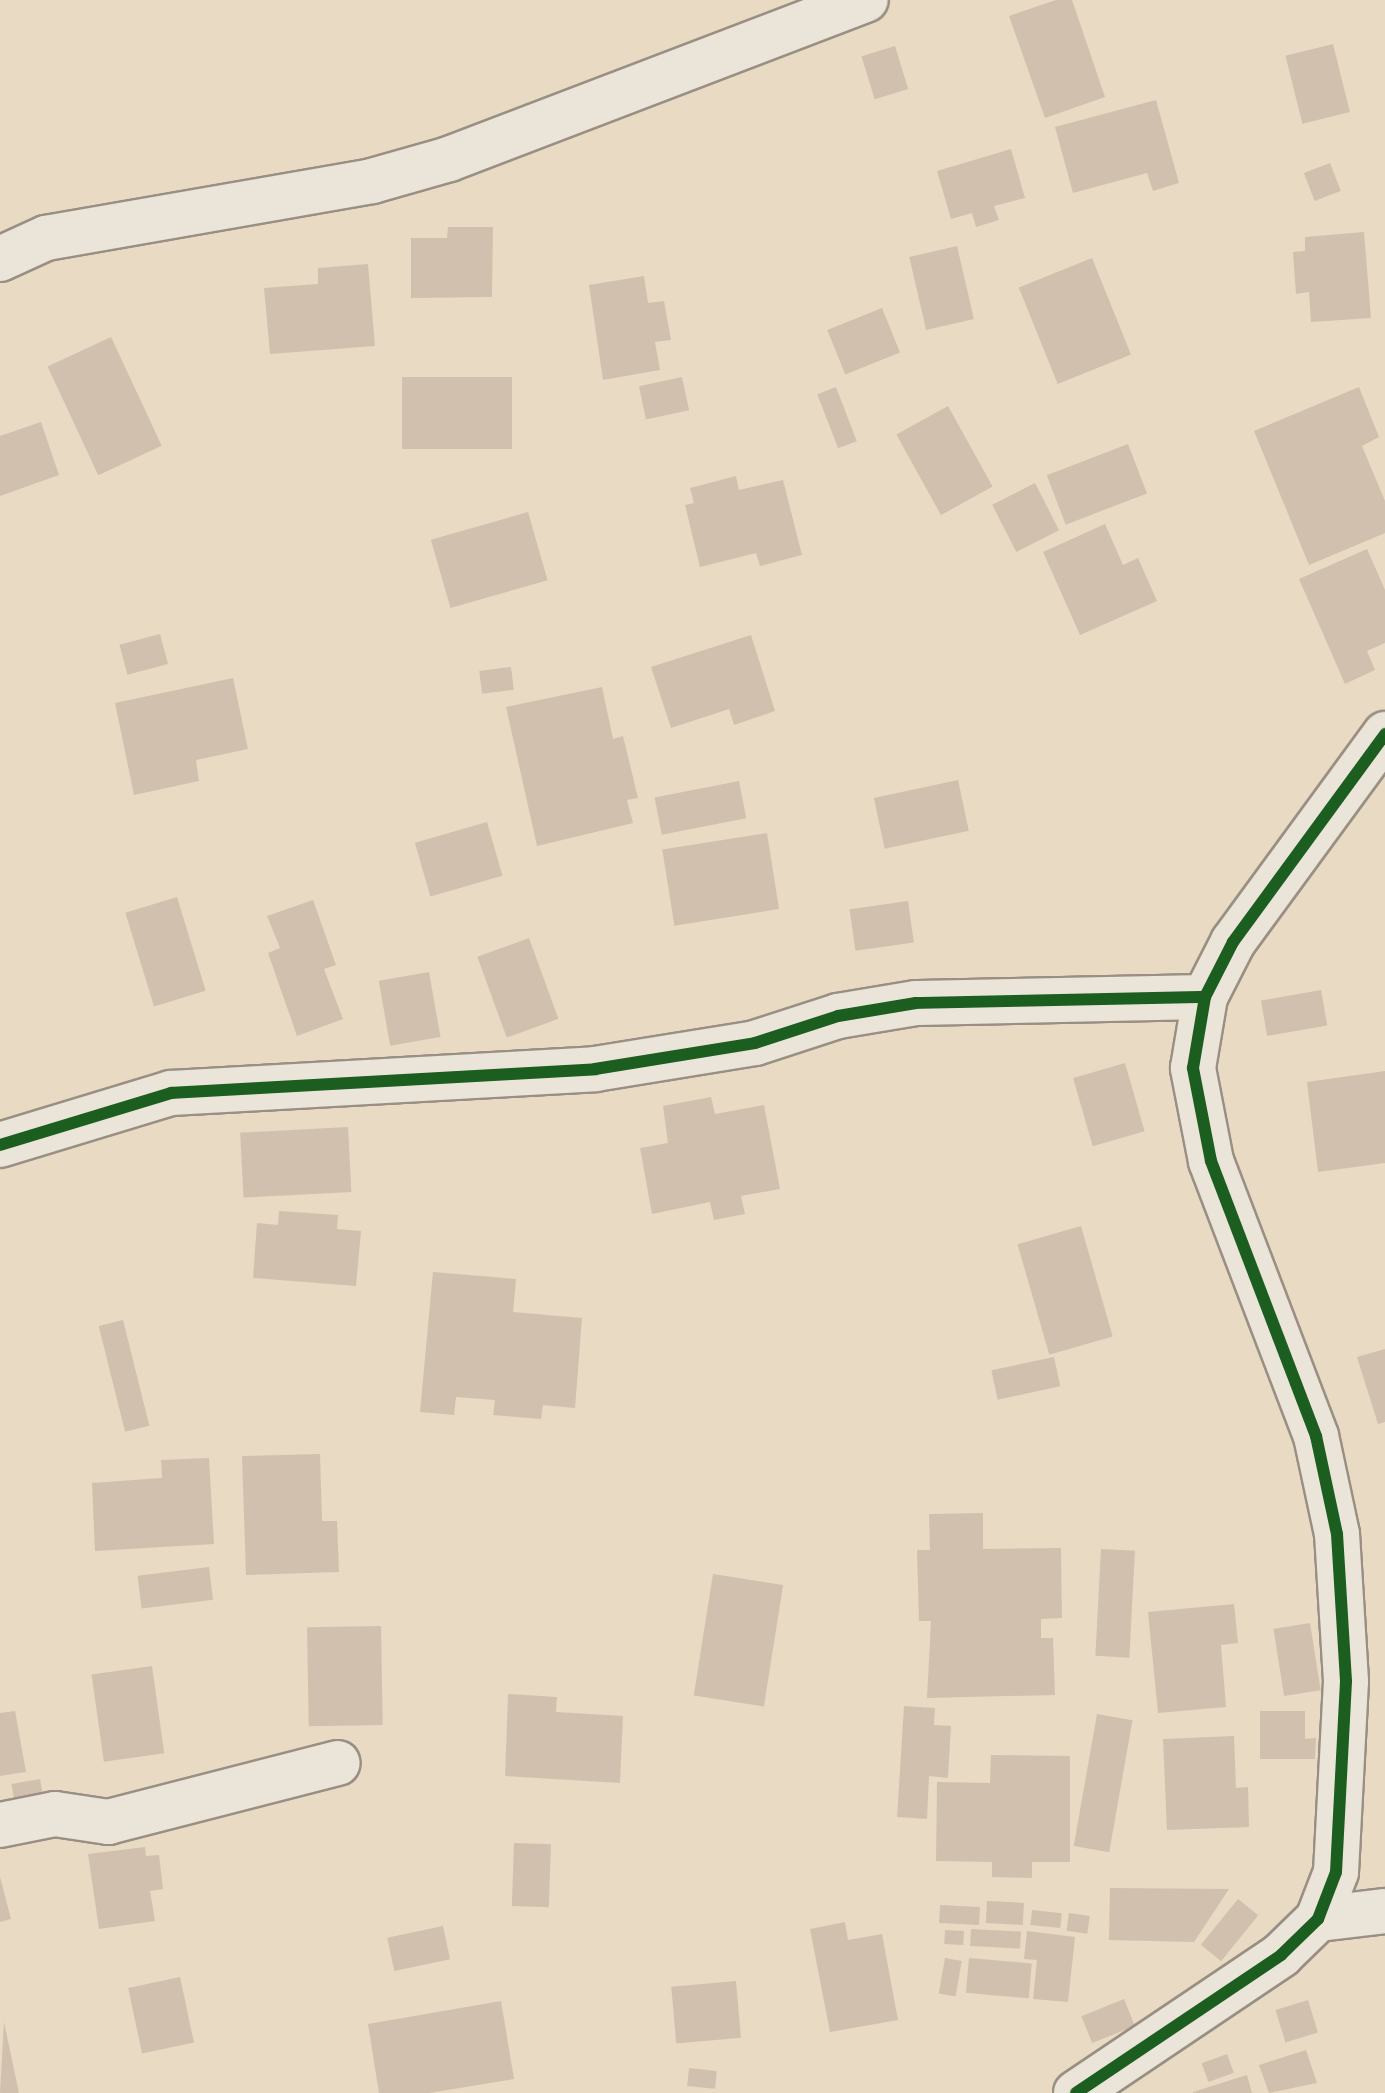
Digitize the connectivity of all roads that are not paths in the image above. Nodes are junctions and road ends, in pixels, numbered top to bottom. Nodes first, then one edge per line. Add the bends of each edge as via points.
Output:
1 (866, 0) edge
2 (0, 259) edge
3 (1385, 734) edge
4 (1205, 997) junction
5 (0, 1145) edge
6 (338, 1763) dead end
7 (0, 1825) edge
8 (1385, 1911) edge
9 (1318, 1919) junction
10 (1076, 2093) edge

1 - 2 street via 449,159 372,181 46,238
3 - 4 street via 1233,942
4 - 5 street via 916,1003 838,1016 755,1043 595,1069 171,1093
4 - 9 street via 1193,1068 1211,1161 1316,1436 1337,1534 1346,1681 1340,1840 1336,1872
6 - 7 street via 108,1822 55,1814
8 - 9 street
9 - 10 street via 1281,1955

